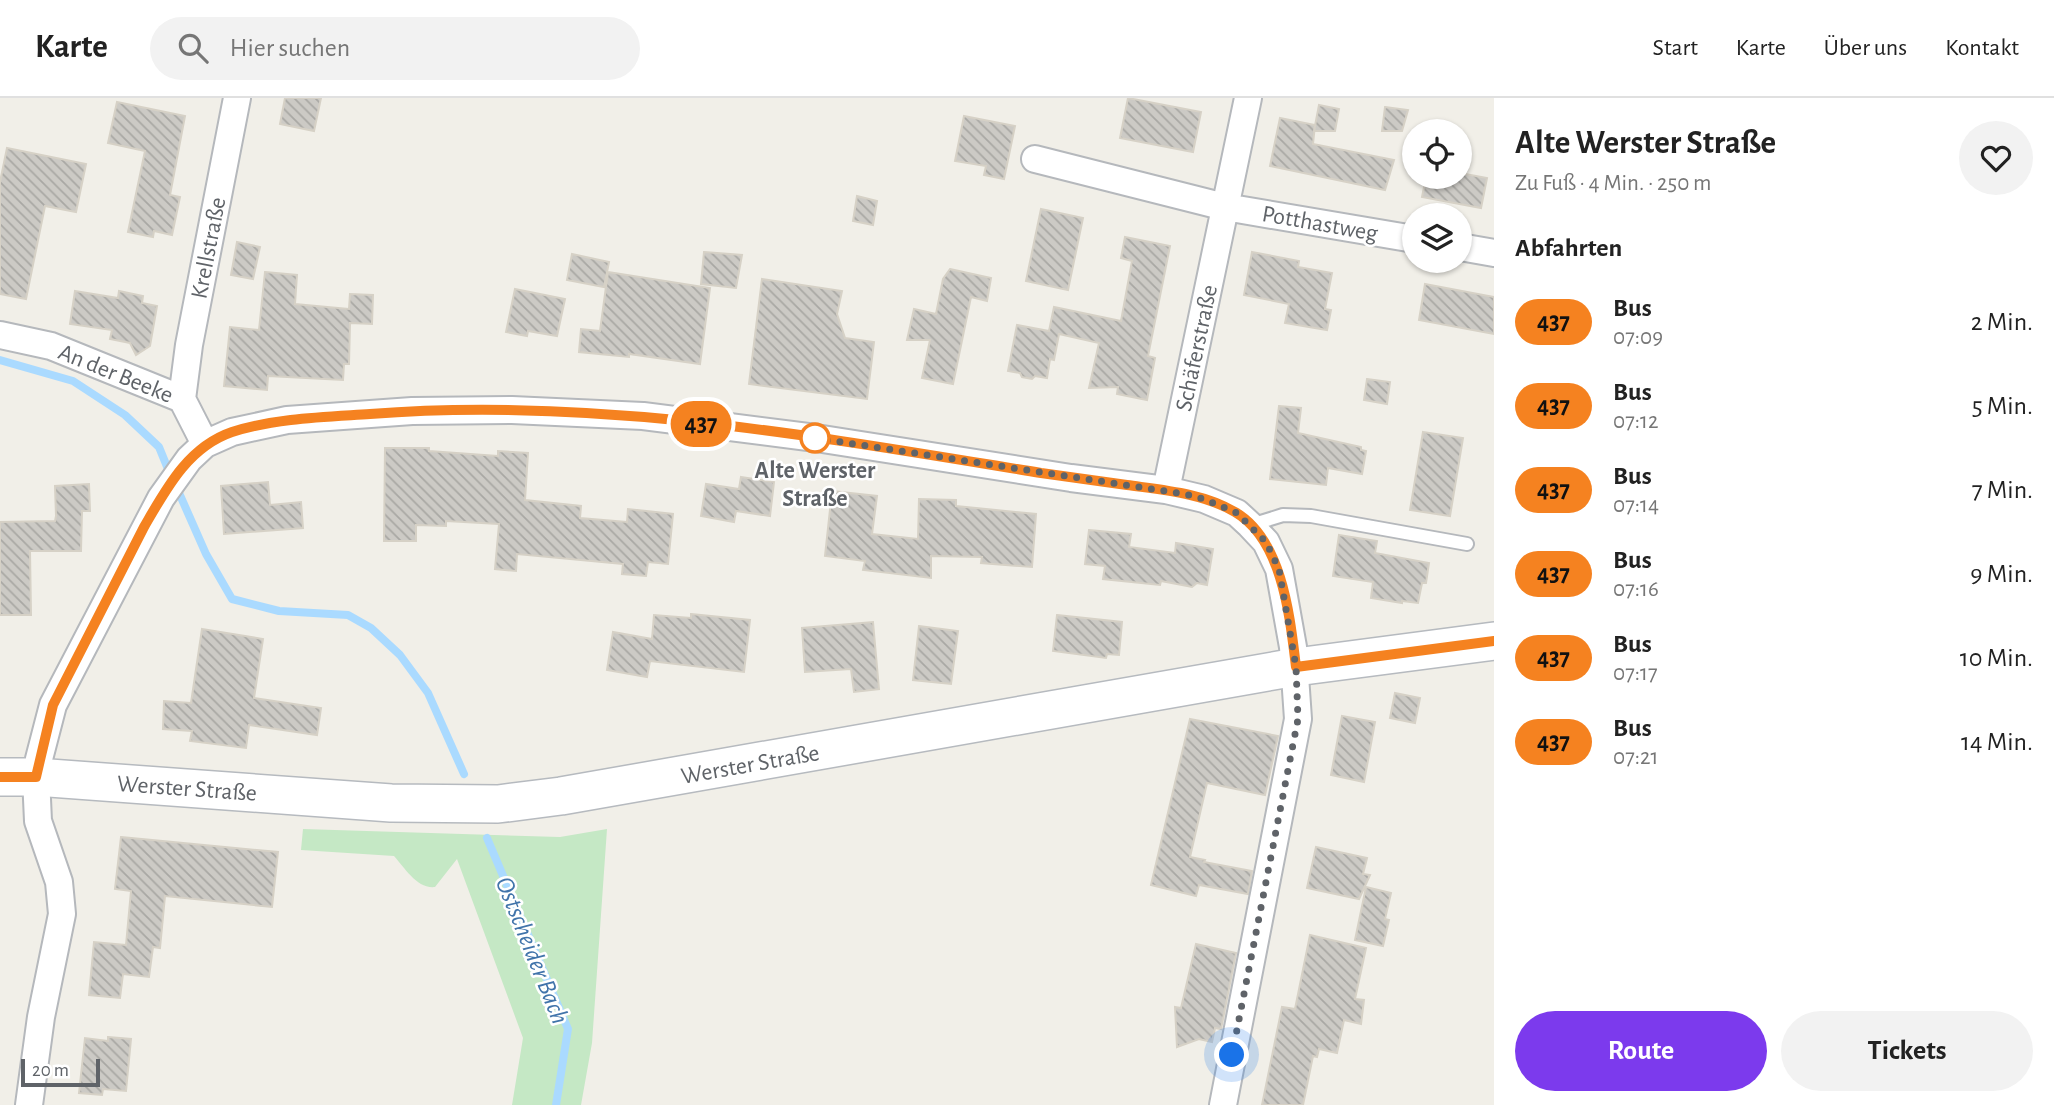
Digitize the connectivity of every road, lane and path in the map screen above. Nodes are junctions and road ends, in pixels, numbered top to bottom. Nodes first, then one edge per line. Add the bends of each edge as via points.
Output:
1 (237, 98) edge
2 (1248, 98) edge
3 (1035, 159) dead end
4 (1225, 207) junction
5 (1402, 237) edge
6 (1472, 249) edge
7 (1494, 253) edge
8 (0, 335) edge
9 (182, 400) junction
10 (197, 452) junction
11 (1166, 490) junction
12 (1251, 525) junction
13 (1467, 544) dead end
14 (1494, 641) edge
15 (1296, 667) junction
16 (0, 777) edge
17 (36, 777) junction
18 (30, 1105) edge
19 (1223, 1105) edge

1 - 9 street, Krellstraße
2 - 4 street, Schäferstraße
3 - 4 street
4 - 5 street, Potthastweg
4 - 11 street, Schäferstraße
6 - 7 street
8 - 9 street, An der Beeke via 51,346
9 - 10 street, An der Beeke
10 - 11 street via 232,432 287,420 412,411 564,412 642,416 803,436
10 - 17 street via 161,498 53,705
11 - 12 street via 1204,499 1237,513
12 - 13 lane via 1283,515 1311,516
12 - 15 street via 1266,542 1279,569
14 - 15 main road, Werster Straße
15 - 17 main road, Werster Straße via 498,804 391,803
15 - 19 street via 1298,719
16 - 17 main road, Werster Straße
17 - 18 street via 38,821 59,882 62,914 41,1017

